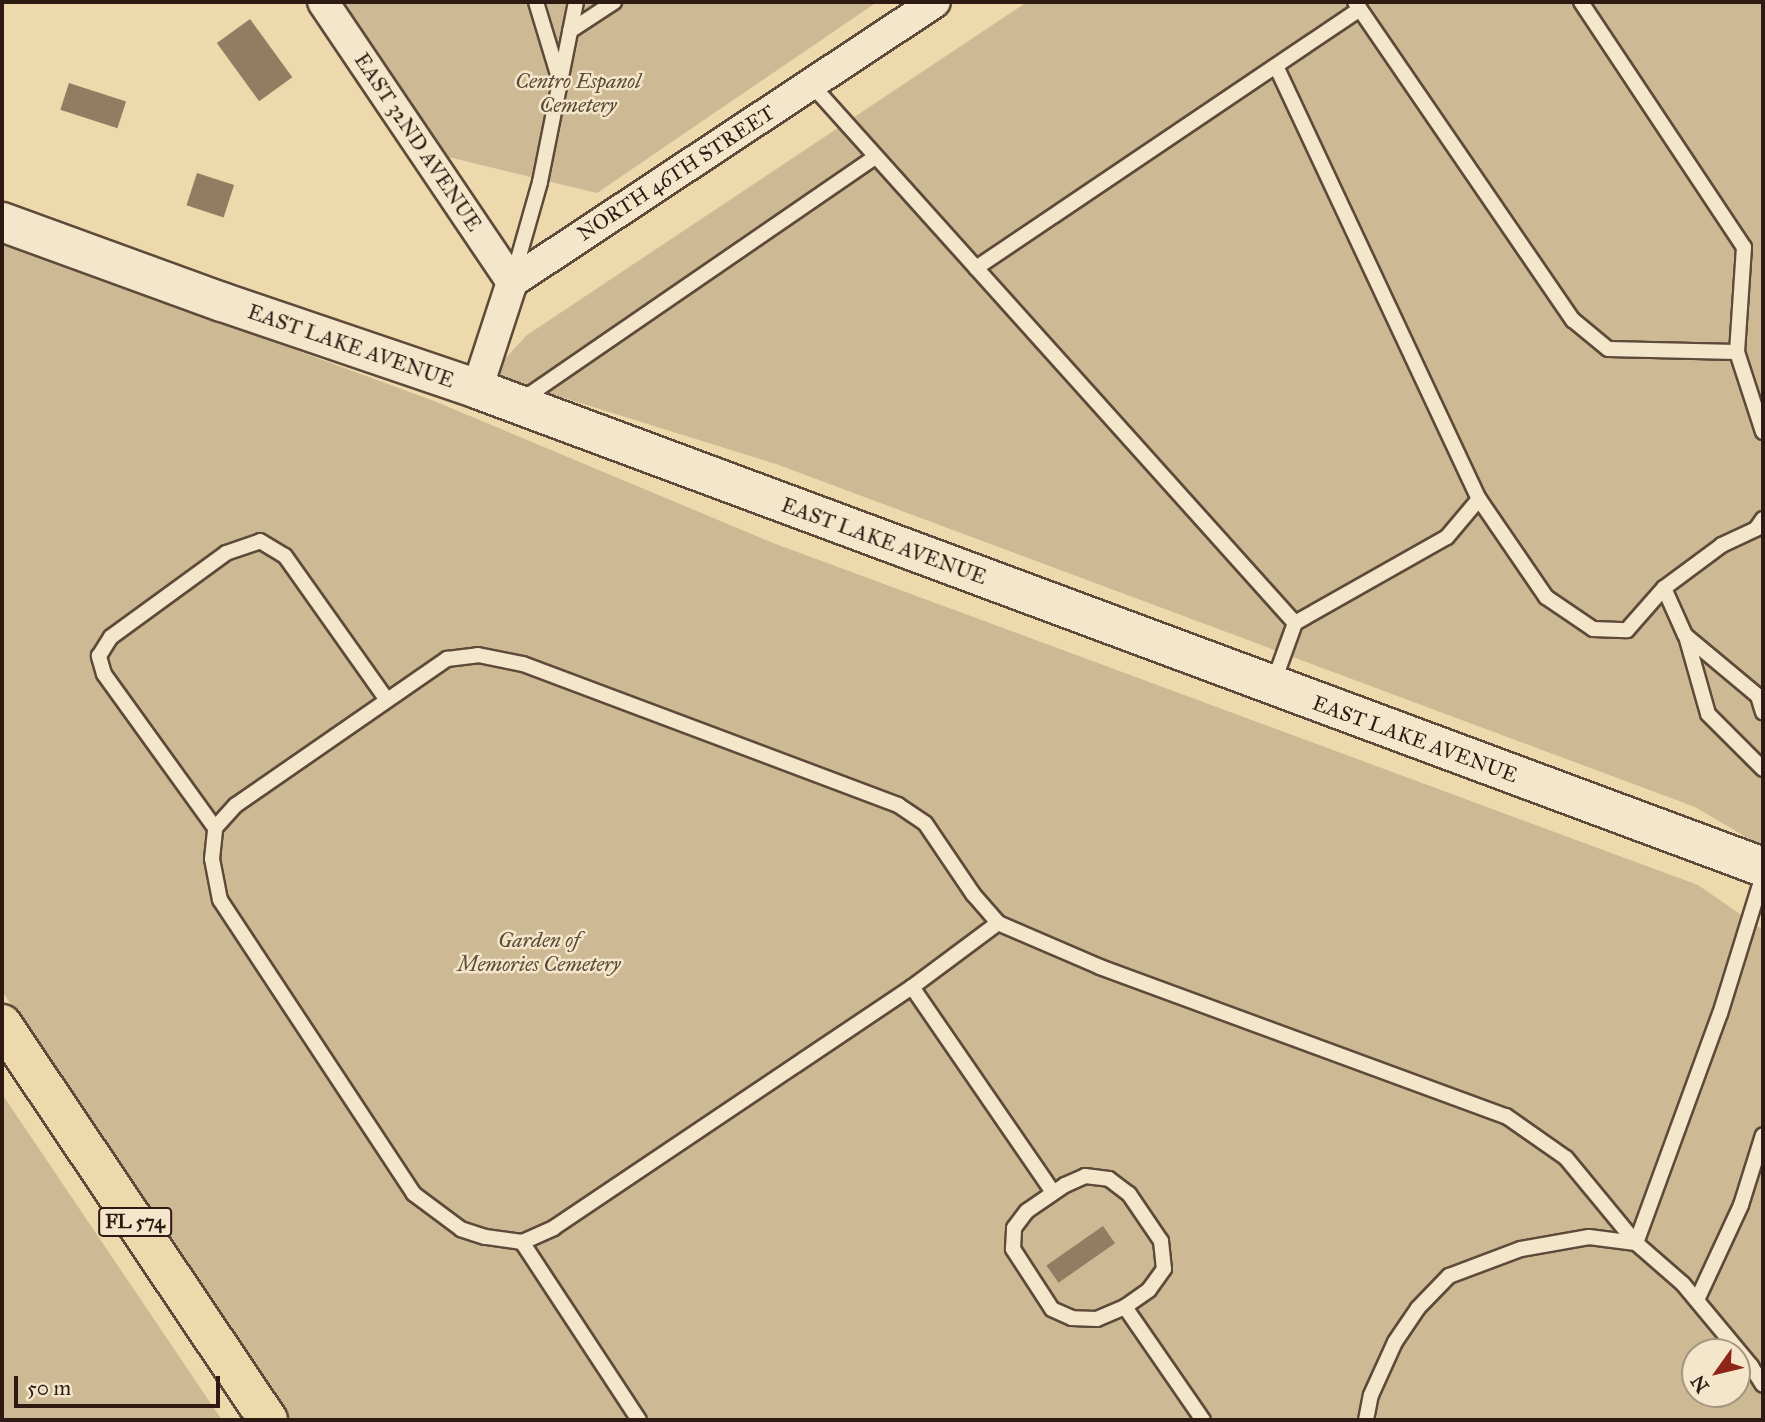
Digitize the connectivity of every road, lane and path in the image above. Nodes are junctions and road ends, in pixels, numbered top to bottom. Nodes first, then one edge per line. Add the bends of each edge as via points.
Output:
1 (323, 2) edge
2 (536, 2) edge
3 (576, 2) edge
4 (614, 2) edge
5 (935, 2) edge
6 (1581, 2) edge
7 (1357, 6) edge
8 (570, 31) junction
9 (1276, 66) junction
10 (560, 82) junction
11 (811, 84) junction
12 (875, 157) junction
13 (2, 222) edge
14 (976, 268) junction
15 (512, 282) junction
16 (1737, 352) junction
17 (477, 389) junction
18 (516, 404) junction
19 (1763, 432) edge
20 (1479, 499) junction
21 (1761, 527) edge
22 (1664, 588) junction
23 (1295, 623) junction
24 (1685, 635) junction
25 (1272, 687) junction
26 (387, 700) junction
27 (1763, 712) edge
28 (1763, 769) edge
29 (215, 828) junction
30 (1763, 867) edge
31 (1763, 875) edge
32 (998, 923) junction
33 (912, 987) junction
34 (2, 1024) edge
35 (1763, 1135) edge
36 (1053, 1192) junction
37 (522, 1241) junction
38 (1636, 1243) junction
39 (1697, 1300) junction
40 (1125, 1307) junction
41 (1763, 1385) edge
42 (268, 1420) edge
43 (639, 1420) edge
44 (1203, 1420) edge
45 (1366, 1420) edge

1 - 15 street, EAST 32ND AVENUE
2 - 10 lane
3 - 8 lane
4 - 8 lane
5 - 11 street, NORTH 46TH STREET
6 - 16 lane via 1744,247
7 - 9 lane
7 - 16 lane via 1573,320 1608,349
8 - 10 lane
9 - 14 lane
9 - 20 lane
10 - 15 lane via 540,182
11 - 12 lane
11 - 15 street, NORTH 46TH STREET
12 - 14 lane
12 - 18 lane
13 - 17 street, EAST LAKE AVENUE
14 - 23 lane
15 - 17 street
16 - 19 lane
17 - 18 street, EAST LAKE AVENUE
18 - 25 street, EAST LAKE AVENUE
20 - 22 lane via 1546,597 1593,629 1627,629
20 - 23 lane via 1447,537
21 - 22 lane via 1722,545
22 - 24 lane
23 - 25 lane
24 - 27 lane via 1758,696
24 - 28 lane via 1708,714
25 - 30 street, EAST LAKE AVENUE
26 - 29 lane via 236,805
26 - 29 lane via 285,556 260,541 226,553 111,638 99,656 104,674
26 - 32 lane via 447,659 478,655 523,664 898,805 925,823
29 - 37 lane via 212,859 220,900 414,1194 461,1229
31 - 38 lane via 1720,1014
32 - 33 lane
32 - 38 lane via 1100,967 1506,1116 1566,1158
33 - 36 lane
33 - 37 lane via 554,1228
34 - 42 main road, FL 574
35 - 39 lane via 1741,1205
36 - 40 lane via 1027,1211 1014,1228 1013,1249 1028,1275 1052,1309 1072,1318 1097,1319
36 - 40 lane via 1085,1176 1110,1179 1129,1194 1161,1241 1164,1269 1149,1290
37 - 43 lane
38 - 39 lane
38 - 45 lane via 1589,1237 1534,1246 1449,1276 1418,1308 1395,1342 1371,1395
39 - 41 lane
40 - 44 lane

